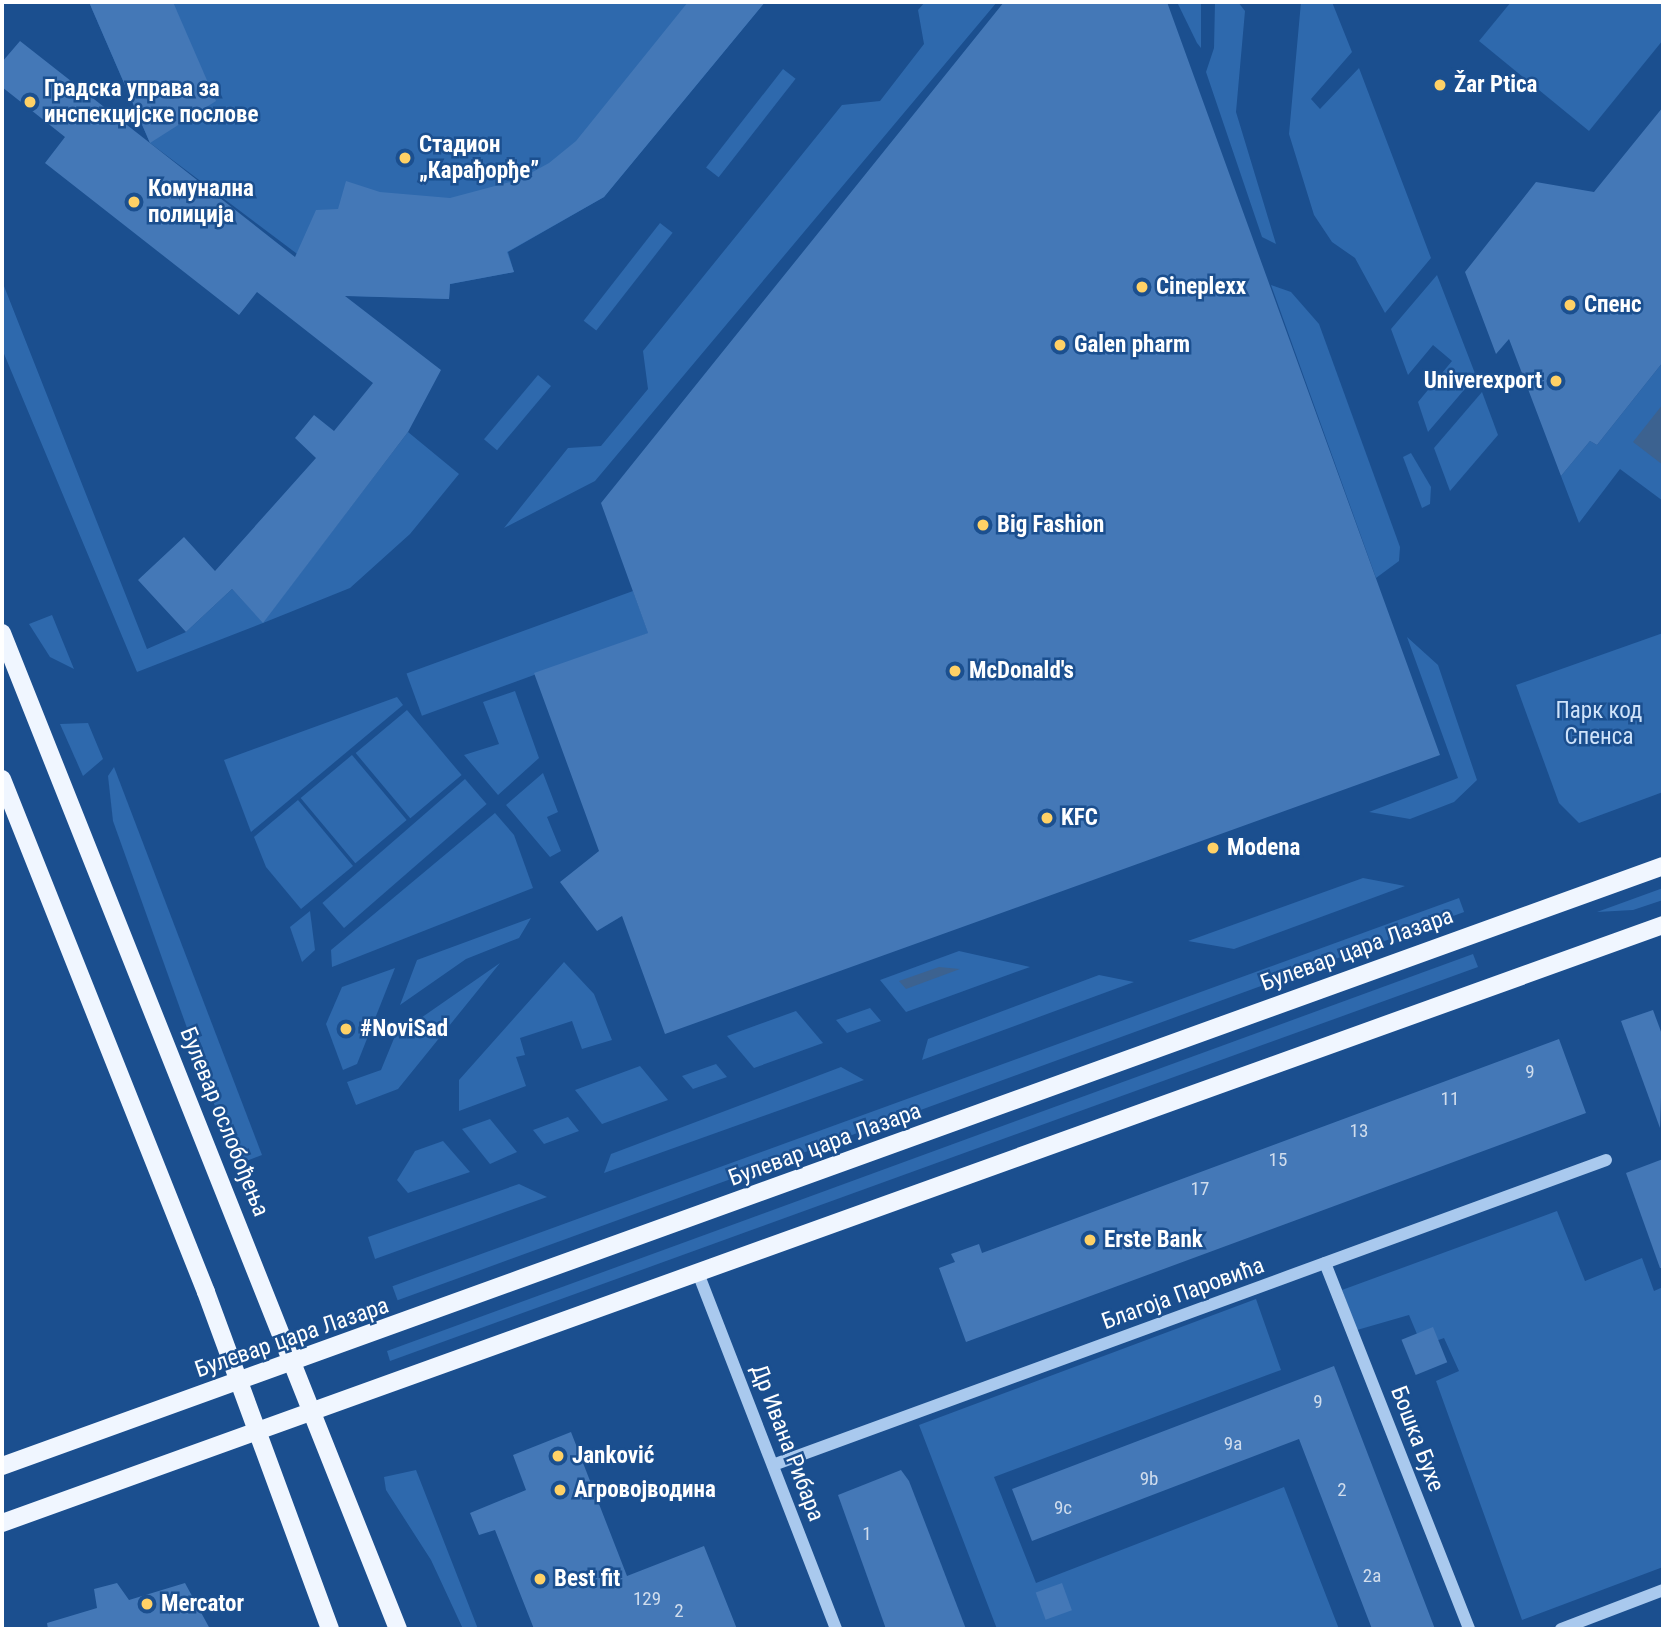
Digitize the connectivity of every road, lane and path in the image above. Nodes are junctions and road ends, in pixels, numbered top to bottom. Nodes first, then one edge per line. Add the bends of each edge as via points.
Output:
1 (2, 633) edge
2 (2, 779) edge
3 (1663, 866) edge
4 (1663, 925) edge
5 (1606, 1160) dead end
6 (1325, 1264) junction
7 (698, 1273) junction
8 (293, 1364) junction
9 (238, 1382) junction
10 (310, 1413) junction
11 (255, 1432) junction
12 (773, 1465) junction
13 (2, 1466) edge
14 (2, 1523) edge
15 (1663, 1590) edge
16 (330, 1629) edge
17 (397, 1629) edge
18 (836, 1629) edge
19 (1469, 1629) edge
20 (1561, 1629) edge

1 - 8 main road, Булевар ослобођења
2 - 9 main road
3 - 8 main road, Булевар цара Лазара
4 - 7 main road
5 - 6 street, Благоја Паровића
6 - 12 street, Благоја Паровића
6 - 19 street, Бошка Бухе
7 - 10 main road
7 - 12 street, Др Ивана Рибара
8 - 9 main road, Булевар цара Лазара
8 - 10 main road, Булевар ослобођења
9 - 11 main road
9 - 13 main road, Булевар цара Лазара
10 - 11 main road
10 - 17 main road, Булевар ослобођења
11 - 14 main road
11 - 16 main road
12 - 18 street, Др Ивана Рибара
15 - 20 street

